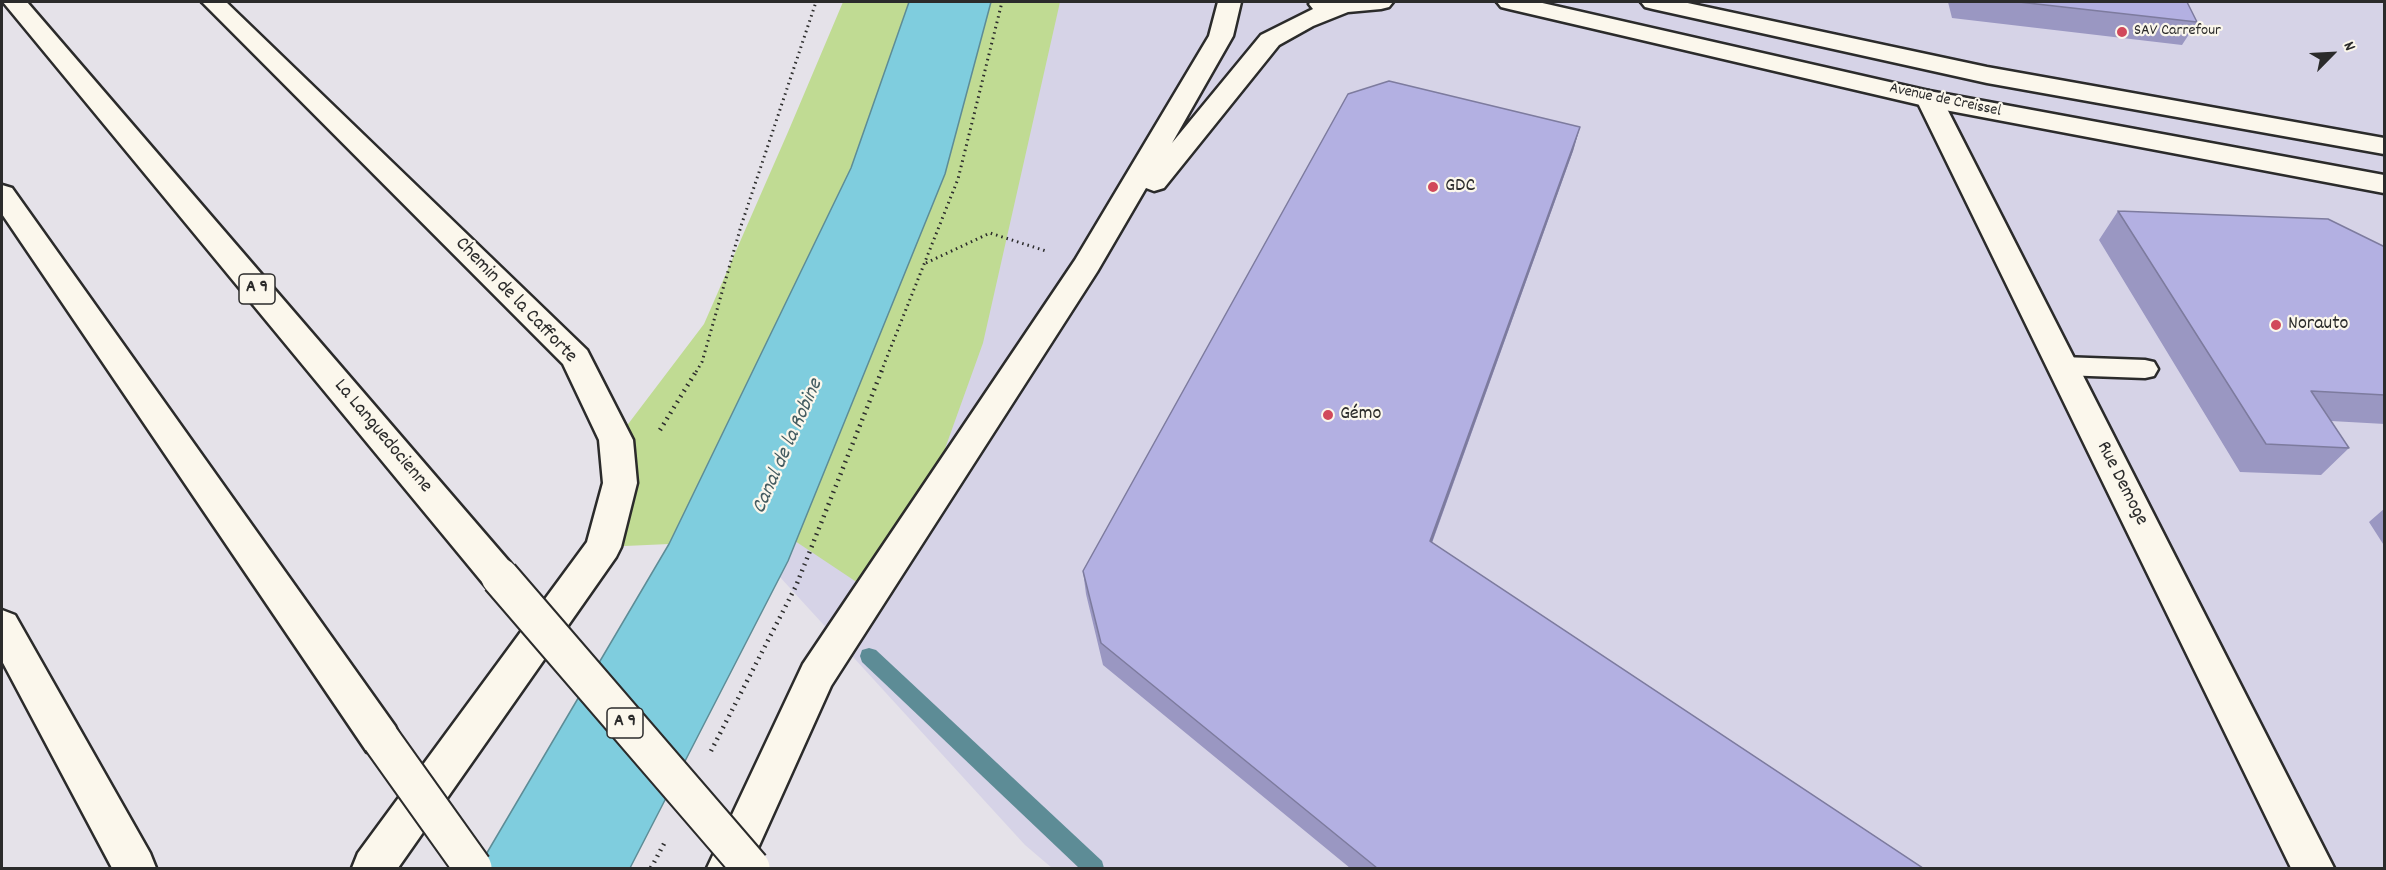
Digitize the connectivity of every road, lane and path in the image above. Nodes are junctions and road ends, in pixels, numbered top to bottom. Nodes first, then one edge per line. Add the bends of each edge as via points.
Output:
1 (15, 2) edge
2 (213, 2) edge
3 (816, 2) edge
4 (1002, 2) edge
5 (1229, 2) edge
6 (1299, 2) edge
7 (1381, 2) edge
8 (1509, 2) edge
9 (1653, 2) edge
10 (1344, 5) junction
11 (1929, 99) junction
12 (2385, 146) edge
13 (2385, 184) edge
14 (2, 194) edge
15 (925, 264) junction
16 (1087, 265) junction
17 (2062, 366) junction
18 (2145, 369) dead end
19 (620, 483) junction
20 (2, 626) edge
21 (710, 753) dead end
22 (667, 837) dead end
23 (135, 868) edge
24 (373, 868) edge
25 (472, 868) edge
26 (651, 868) edge
27 (728, 868) edge
28 (752, 868) edge
29 (2313, 868) edge

1 - 28 main road, La Languedocienne / A 9, bridge via 500,577
2 - 19 main road, Chemin de la Cafforte via 576,358 616,440
3 - 19 path via 741,226 702,362 672,414
4 - 15 path via 958,179
5 - 16 main road via 1221,36
6 - 10 main road
7 - 10 main road
8 - 11 main road, Avenue de Creissel
9 - 12 main road, Avenue de Creissel via 1987,75
10 - 16 main road via 1270,40
11 - 13 main road, Avenue de Creissel
11 - 17 main road, Rue Demoge
14 - 25 main road, bridge
15 - 16 path via 990,233
15 - 21 path via 796,586
16 - 27 main road via 817,676
17 - 18 lane
17 - 29 main road, Rue Demoge
19 - 24 main road, Chemin de la Cafforte via 603,547
20 - 23 main road
22 - 26 path

